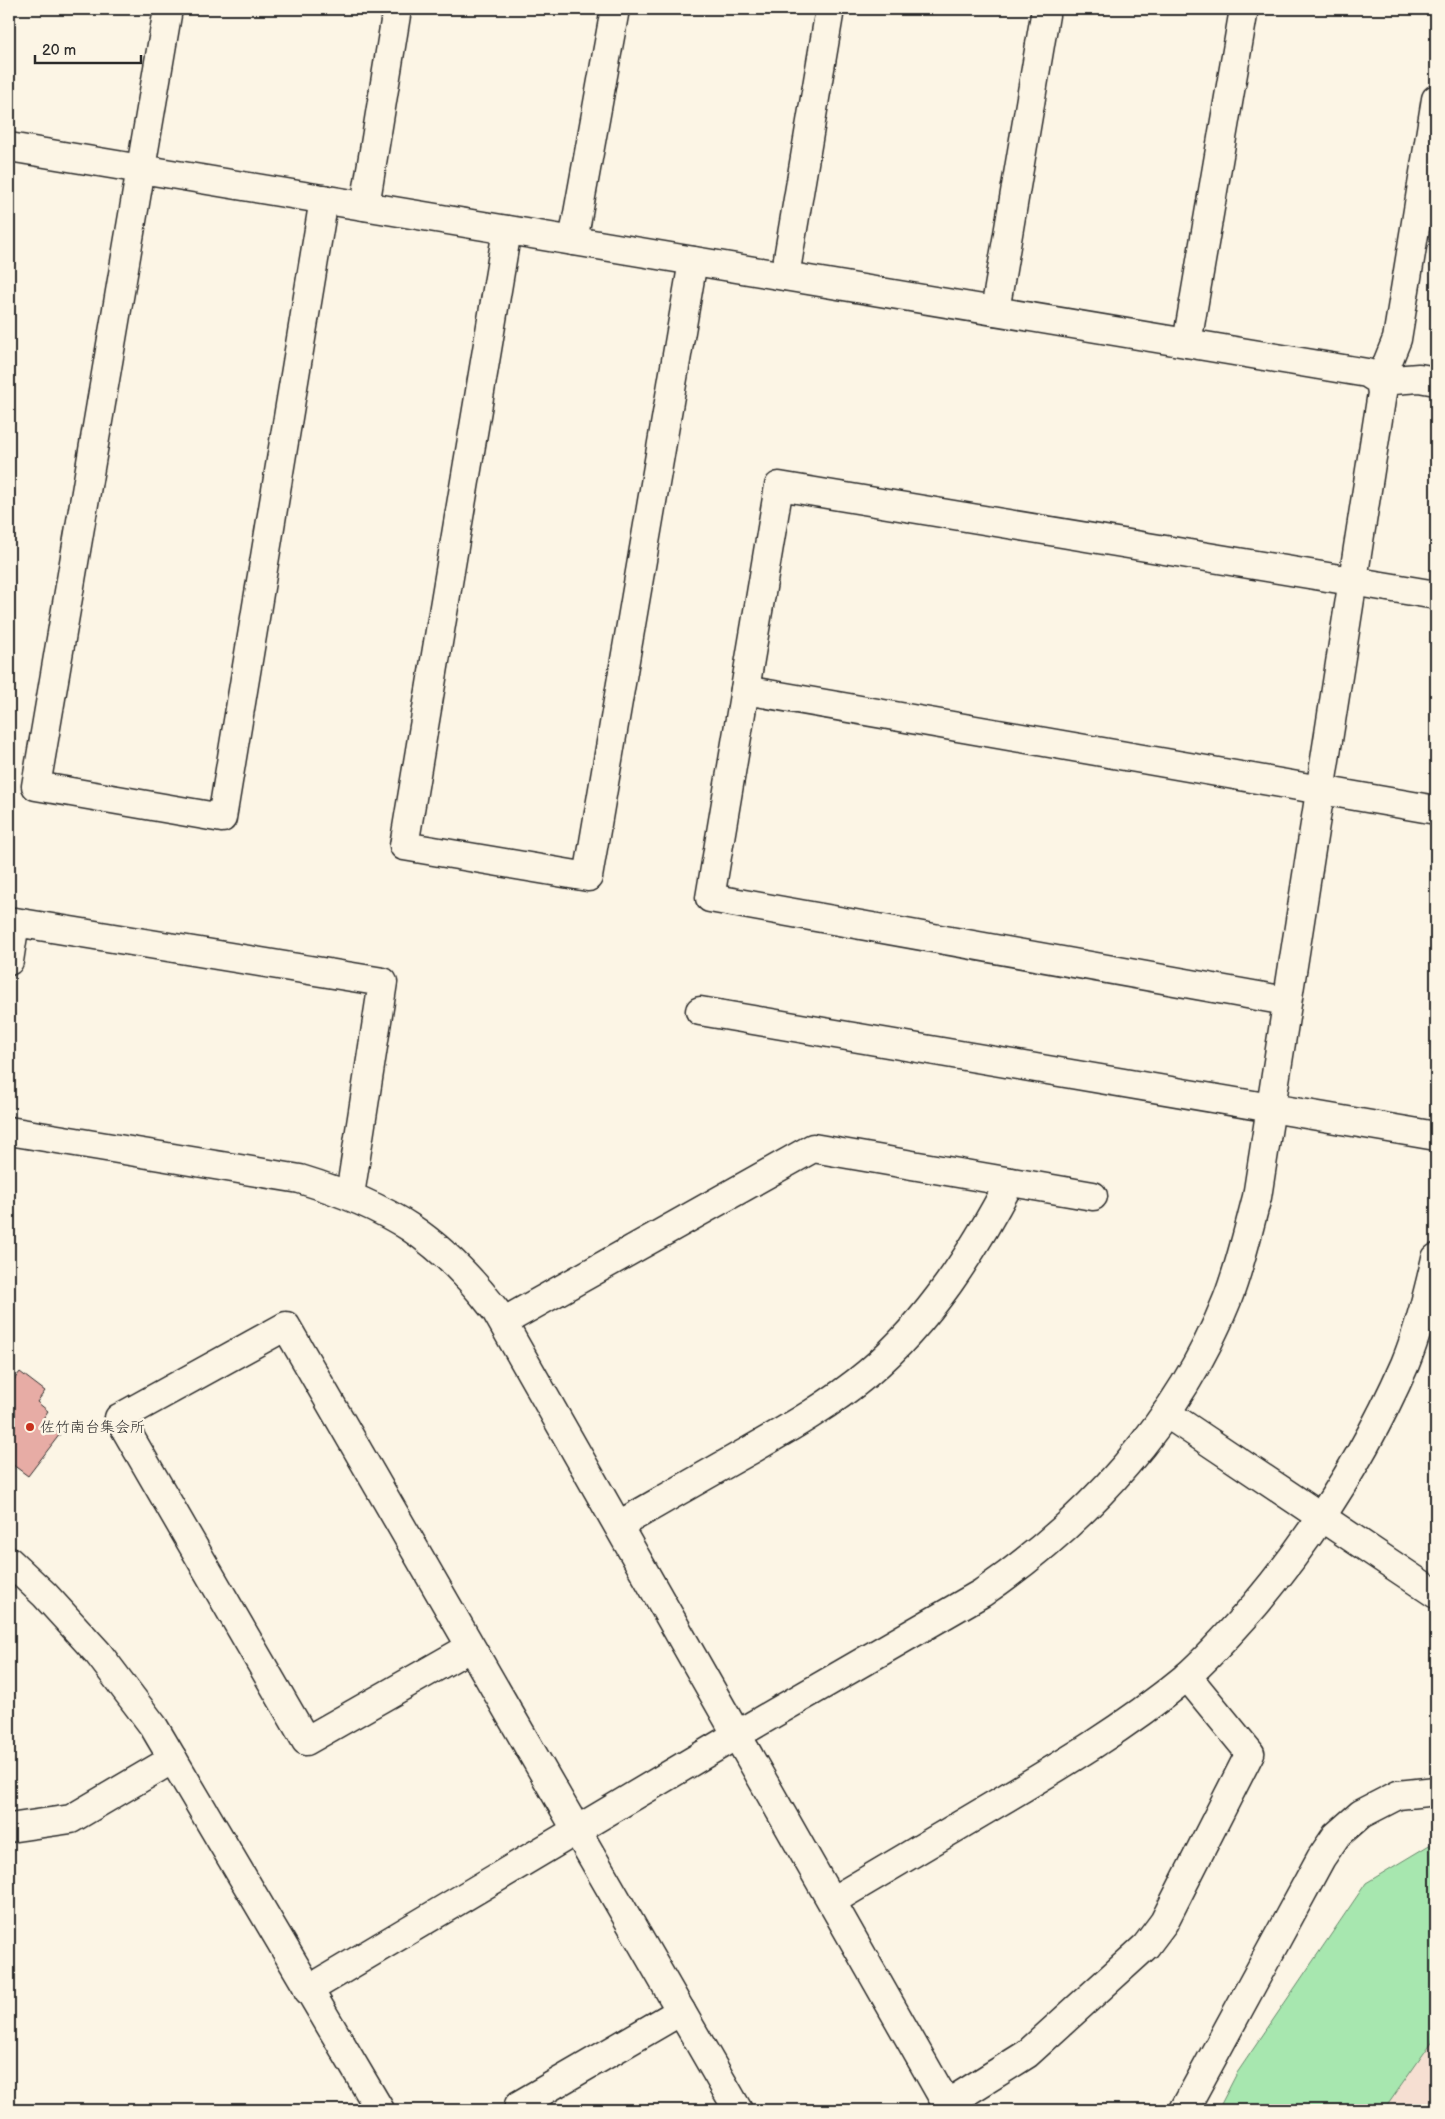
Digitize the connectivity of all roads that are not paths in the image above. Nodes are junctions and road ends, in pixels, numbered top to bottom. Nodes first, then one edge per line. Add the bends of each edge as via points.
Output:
1 (168, 9) edge
2 (397, 9) edge
3 (615, 9) edge
4 (830, 9) edge
5 (1046, 9) edge
6 (1244, 9) edge
7 (1436, 99) edge
8 (9, 147) edge
9 (141, 168) junction
10 (324, 199) junction
11 (364, 206) junction
12 (507, 230) junction
13 (573, 240) junction
14 (692, 261) junction
15 (785, 276) junction
16 (995, 311) junction
17 (1187, 343) junction
18 (1380, 381) junction
19 (1436, 381) edge
20 (1352, 580) junction
21 (1436, 595) edge
22 (745, 690) junction
23 (1321, 791) junction
24 (1436, 810) edge
25 (9, 962) edge
26 (1286, 1002) junction
27 (700, 1011) dead end
28 (1270, 1108) junction
29 (9, 1132) edge
30 (1436, 1136) edge
31 (1010, 1182) junction
32 (350, 1195) junction
33 (1093, 1196) dead end
34 (1436, 1258) edge
35 (503, 1322) junction
36 (1166, 1413) junction
37 (1322, 1517) junction
38 (618, 1526) junction
39 (9, 1561) edge
40 (1436, 1594) edge
41 (471, 1647) junction
42 (1186, 1676) junction
43 (738, 1734) junction
44 (173, 1759) junction
45 (1436, 1791) edge
46 (9, 1828) edge
47 (577, 1830) junction
48 (832, 1901) junction
49 (308, 1990) junction
50 (681, 2011) junction
51 (949, 2107) edge
52 (517, 2108) edge
53 (380, 2110) edge
54 (738, 2110) edge
55 (1184, 2110) edge

1 - 9 street
2 - 11 street
3 - 13 street
4 - 15 street
5 - 16 street
6 - 17 street
7 - 18 street via 1397,339
8 - 9 street
9 - 10 street
9 - 10 street via 36,786 222,818
10 - 11 street
11 - 12 street
12 - 13 street
12 - 14 street via 404,846 588,877
13 - 14 street
14 - 15 street
15 - 16 street
16 - 17 street
17 - 18 street via 1367,373
18 - 19 street via 1419,378
18 - 20 street via 1382,393
20 - 21 street
20 - 22 street via 780,486
20 - 23 street
22 - 23 street
22 - 26 street via 710,898
23 - 24 street
23 - 26 street
25 - 32 street via 15,922 383,982
26 - 28 street
27 - 28 street
28 - 30 street
28 - 36 street via 1257,1197 1227,1299 1203,1351
29 - 32 street via 300,1178
31 - 33 street
31 - 35 street via 813,1148
31 - 38 street via 955,1277 916,1325 868,1373 787,1429
32 - 35 street via 421,1233 475,1284
34 - 37 street via 1424,1308 1405,1362 1371,1434
35 - 38 street
36 - 37 street
36 - 43 street via 1092,1504 1020,1566 982,1593
37 - 40 street
37 - 42 street via 1234,1629
38 - 43 street
39 - 44 street via 98,1653 154,1727
41 - 41 street via 286,1326 119,1418 306,1741
41 - 47 street
42 - 48 street via 1137,1715 1053,1770
42 - 51 street via 1250,1753 1164,1922 1146,1946 1027,2054
43 - 47 street
43 - 48 street
44 - 46 street via 71,1819
44 - 49 street
45 - 55 street via 1398,1795 1361,1814 1336,1836
47 - 49 street
47 - 50 street
48 - 51 street
49 - 53 street
50 - 52 street
50 - 54 street

